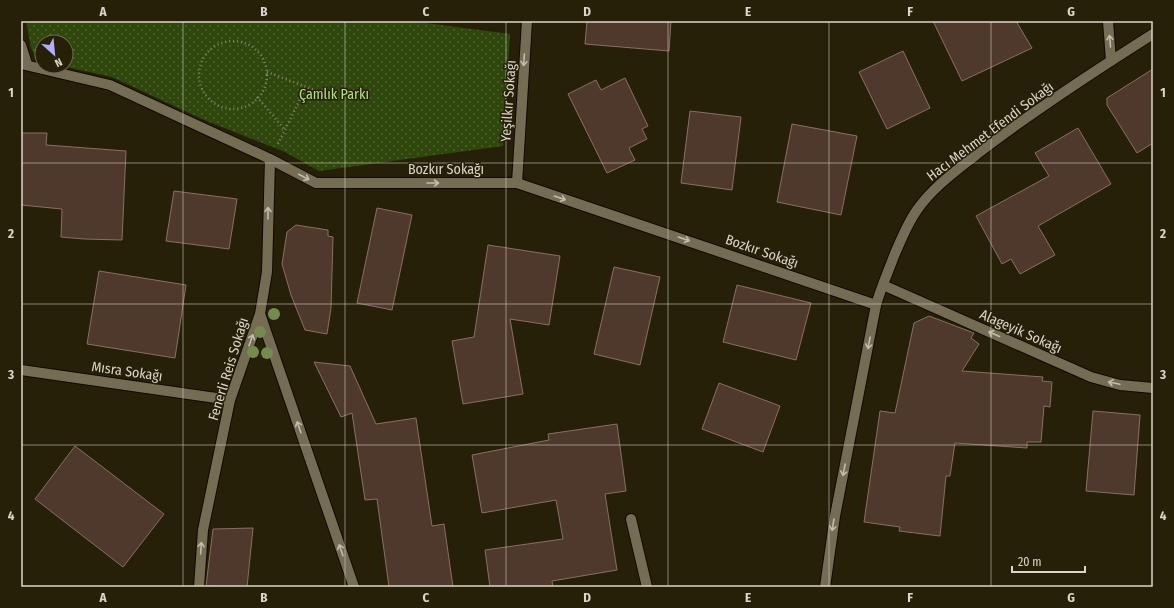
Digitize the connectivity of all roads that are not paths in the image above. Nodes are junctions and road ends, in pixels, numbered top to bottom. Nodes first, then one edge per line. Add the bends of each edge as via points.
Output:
1 (527, 21) edge
2 (1108, 21) edge
3 (1153, 34) edge
4 (21, 45) edge
5 (1111, 61) junction
6 (24, 64) edge
7 (270, 158) junction
8 (517, 183) junction
9 (883, 285) junction
10 (876, 305) junction
11 (260, 314) junction
12 (21, 370) edge
13 (1153, 388) edge
14 (230, 400) junction
15 (631, 519) dead end
16 (199, 587) edge
17 (354, 587) edge
18 (647, 587) edge
19 (825, 587) edge

1 -> 8 street, Yeşilkır Sokağı
5 -> 2 street
3 - 5 street, Hacı Mehmet Efendi Sokağı
4 - 6 street
5 - 9 street, Hacı Mehmet Efendi Sokağı via 1005,134 932,192 911,219
6 - 7 street, Bozkır Sokağı via 110,85
7 -> 8 street, Bozkır Sokağı via 316,183
11 -> 7 street, Fenerli Reis Sokağı via 267,272
8 -> 10 street, Bozkır Sokağı
9 - 10 street, Hacı Mehmet Efendi Sokağı
13 -> 9 street, Alageyik Sokağı via 1120,385 1091,377
10 -> 19 street, Hacı Mehmet Efendi Sokağı via 840,487
14 -> 11 street, Fenerli Reis Sokağı
17 -> 11 street
12 - 14 street, Mısra Sokağı
16 -> 14 street, Fenerli Reis Sokağı via 203,530
15 - 18 street

